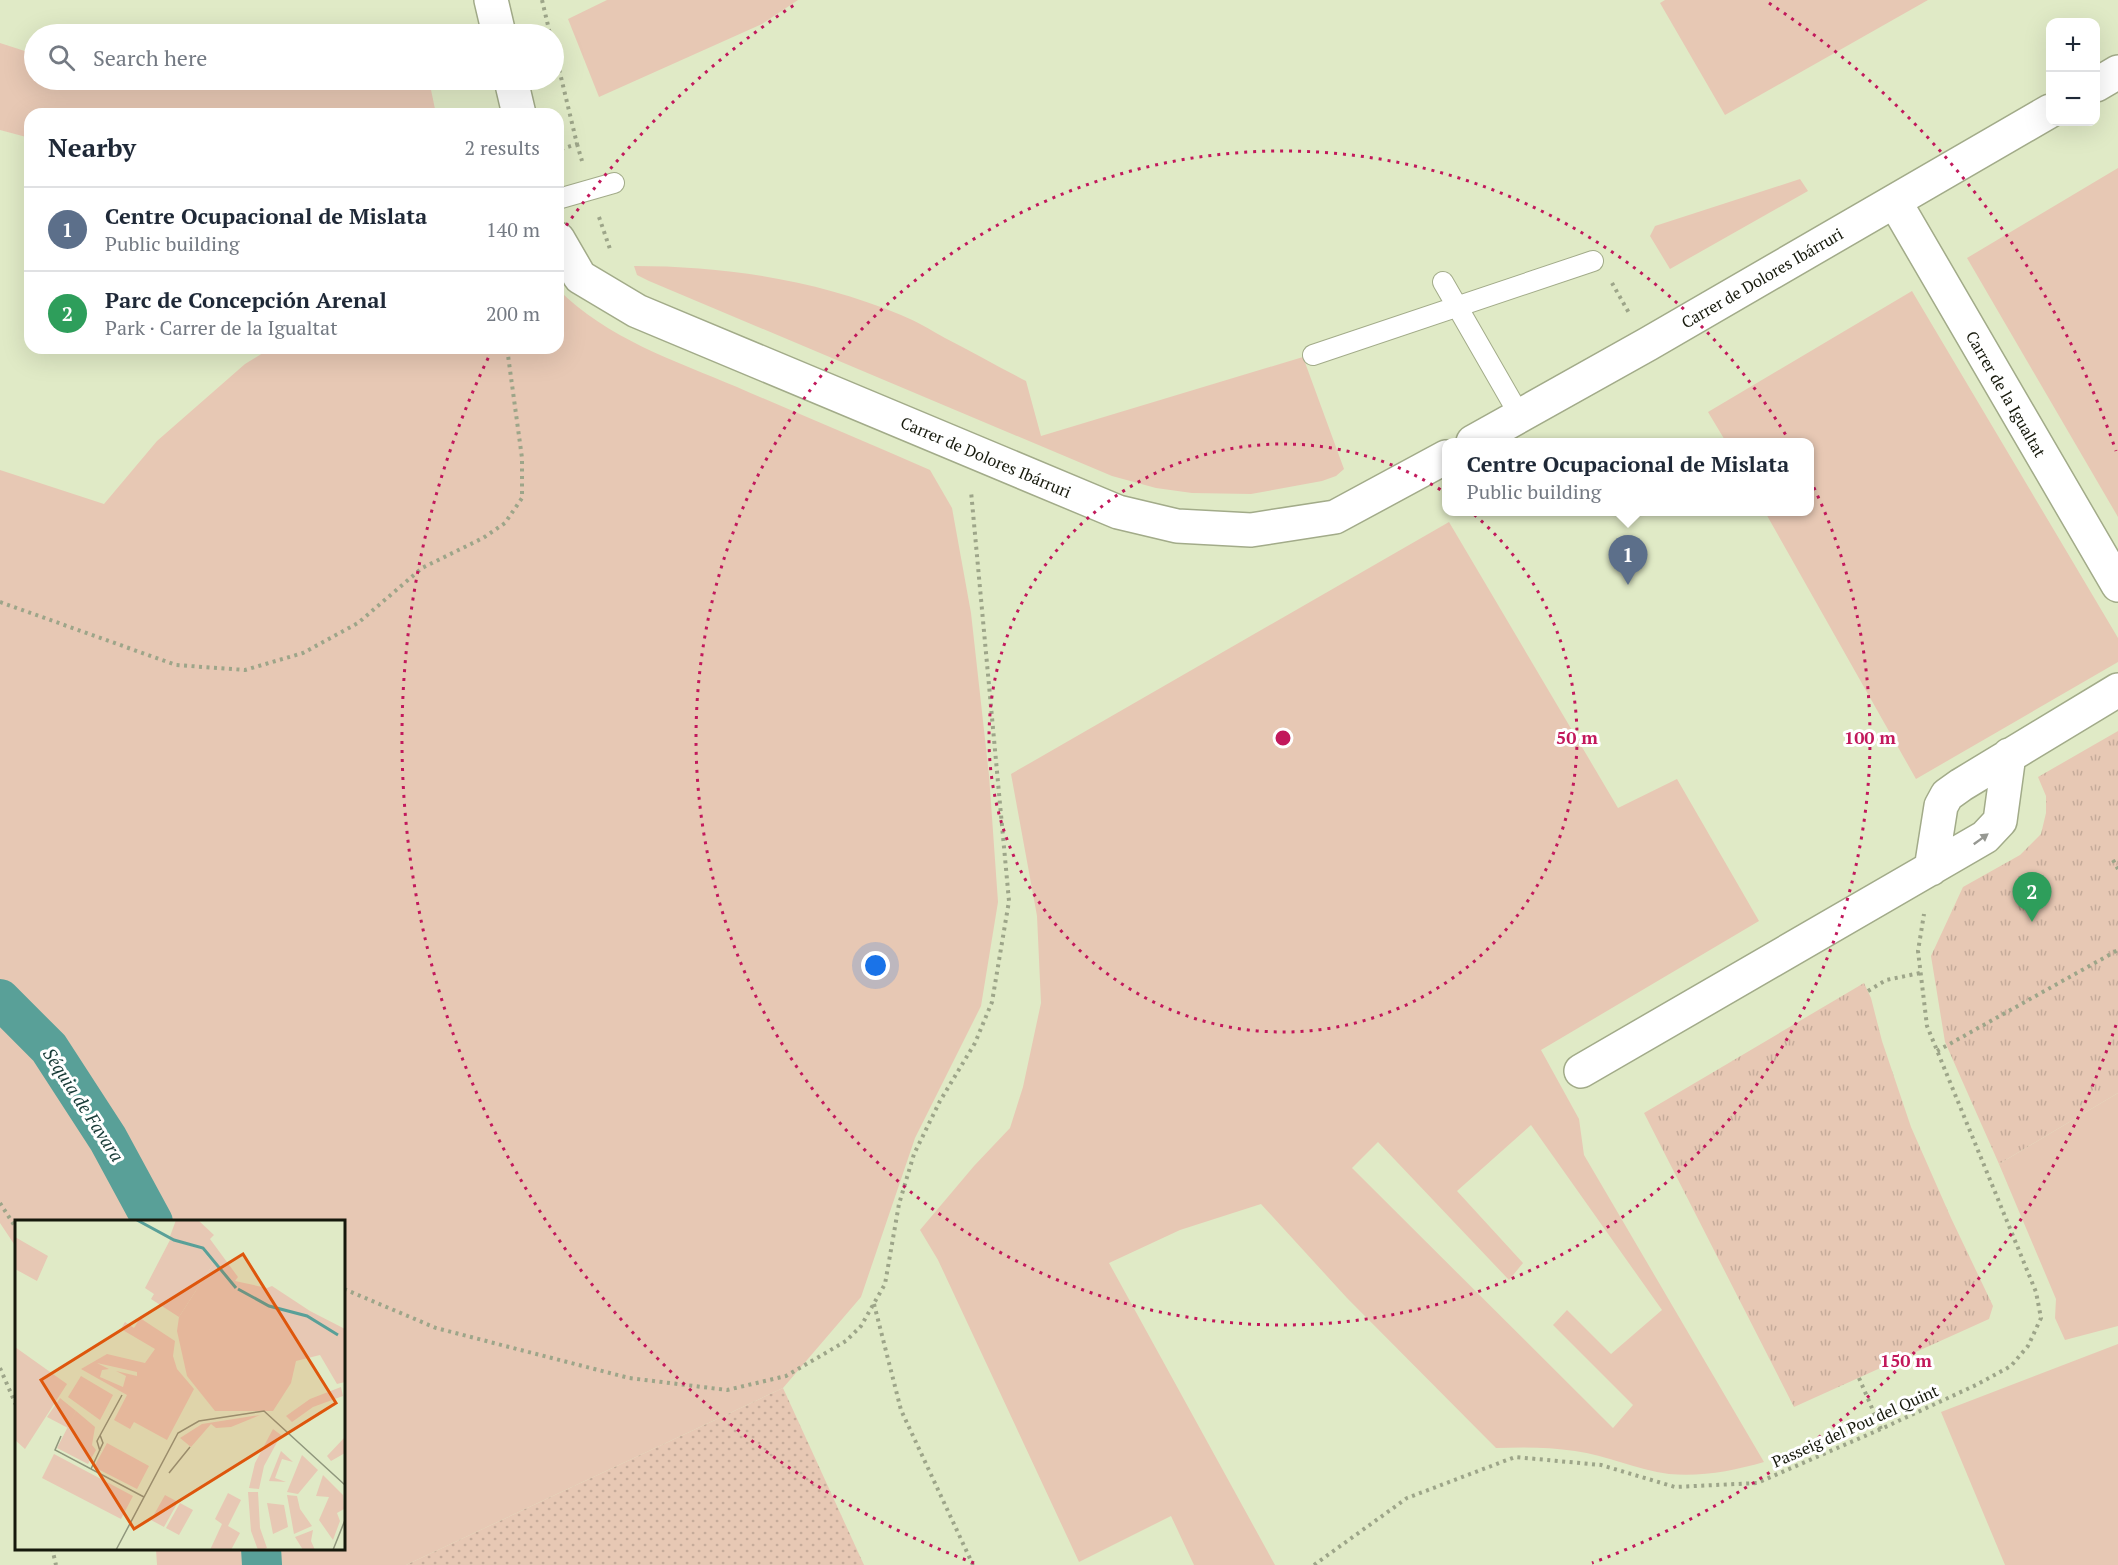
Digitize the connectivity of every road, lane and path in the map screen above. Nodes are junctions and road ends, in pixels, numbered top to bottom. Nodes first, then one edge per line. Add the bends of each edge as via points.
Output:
1 (491, 0) edge
2 (542, 0) edge
3 (497, 24) edge
4 (548, 24) edge
5 (2118, 72) edge
6 (2100, 83) edge
7 (513, 90) edge
8 (564, 90) edge
9 (518, 108) edge
10 (2046, 113) edge
11 (577, 144) junction
12 (564, 148) edge
13 (614, 183) dead end
14 (590, 190) junction
15 (564, 197) edge
16 (1895, 202) junction
17 (564, 249) edge
18 (614, 260) dead end
19 (1593, 261) dead end
20 (1443, 282) dead end
21 (1457, 308) junction
22 (508, 354) edge
23 (1313, 355) dead end
24 (1520, 416) junction
25 (1480, 438) edge
26 (967, 449) junction
27 (1442, 459) edge
28 (2118, 585) edge
29 (0, 603) edge
30 (2118, 690) edge
31 (2009, 755) junction
32 (2113, 860) dead end
33 (1931, 869) junction
34 (2118, 869) edge
35 (2118, 950) edge
36 (1920, 973) junction
37 (1868, 991) dead end
38 (1938, 1051) junction
39 (1581, 1071) dead end
40 (0, 1203) edge
41 (15, 1226) edge
42 (345, 1289) edge
43 (874, 1303) junction
44 (0, 1368) edge
45 (1858, 1378) dead end
46 (15, 1403) edge
47 (1881, 1429) junction
48 (52, 1550) edge
49 (56, 1565) edge
50 (973, 1565) edge
51 (1314, 1565) edge

1 - 3 street
2 - 4 path
5 - 6 street
7 - 9 street
8 - 11 path
10 - 16 street, Carrer de Dolores Ibárruri
11 - 12 path
11 - 14 path
13 - 14 lane
14 - 15 lane
14 - 18 path
16 - 24 street, Carrer de Dolores Ibárruri
16 - 28 street, Carrer de la Igualtat
17 - 26 street, Carrer de Dolores Ibárruri via 580,277 637,311
19 - 21 lane
20 - 21 lane
21 - 23 lane
21 - 24 lane
22 - 29 path via 522,458 522,498 505,523 422,568 358,623 303,653 245,670 176,665
24 - 25 street, Carrer de Dolores Ibárruri
26 - 27 street, Carrer de Dolores Ibárruri via 1118,512 1177,526 1251,530 1335,517
26 - 43 path via 1009,901 992,1002 975,1043 914,1154 899,1204 885,1284
30 - 31 street
31 - 33 street via 1947,795 1941,806
33 -> 31 street via 1985,837 2000,821
32 - 34 path
33 - 36 path, Passeig del Pou del Quint via 1918,951
33 - 39 street
35 - 38 path
36 - 37 path via 1886,980
36 - 38 path, Passeig del Pou del Quint via 1927,1026
38 - 47 path, Passeig del Pou del Quint via 2036,1292 2041,1318 2028,1346 2011,1366
40 - 41 path
42 - 43 path via 447,1331 629,1378 727,1390 786,1377 846,1341 861,1326
43 - 50 path via 901,1410
44 - 46 path
45 - 47 path
47 - 51 path, Passeig del Pou del Quint via 1757,1483 1675,1487 1601,1465 1515,1457 1407,1498
48 - 49 path

